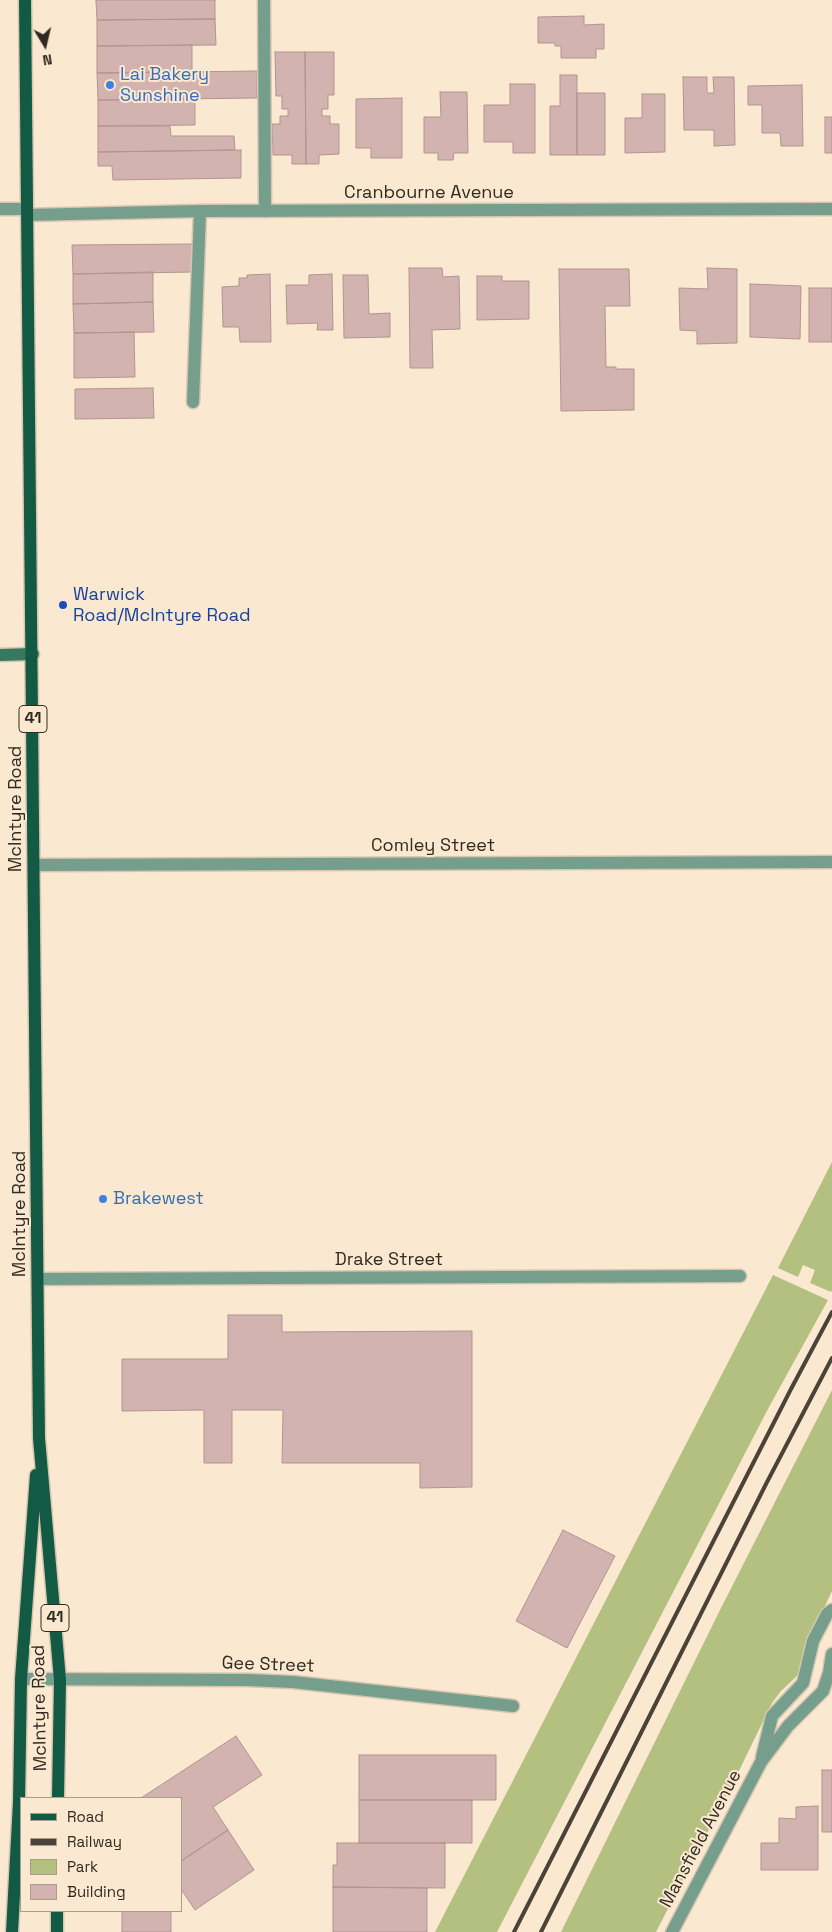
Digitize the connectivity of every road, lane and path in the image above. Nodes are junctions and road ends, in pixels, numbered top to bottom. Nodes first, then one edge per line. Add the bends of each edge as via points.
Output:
1 (25, 0) edge
2 (264, 0) edge
3 (0, 209) edge
4 (832, 209) edge
5 (200, 211) junction
6 (265, 211) junction
7 (27, 212) junction
8 (193, 402) dead end
9 (32, 654) junction
10 (0, 655) edge
11 (832, 862) edge
12 (34, 865) junction
13 (740, 1276) dead end
14 (38, 1279) junction
15 (39, 1438) junction
16 (832, 1610) edge
17 (832, 1654) edge
18 (21, 1679) junction
19 (60, 1680) junction
20 (803, 1683) junction
21 (827, 1693) edge
22 (514, 1706) dead end
23 (761, 1762) junction
24 (58, 1797) edge
25 (57, 1912) edge
26 (12, 1932) edge
27 (57, 1932) edge
28 (672, 1932) edge

1 - 7 main road, McIntyre Road / 41
2 - 6 street
3 - 7 street, Cranbourne Avenue
4 - 6 street, Cranbourne Avenue
5 - 6 street, Cranbourne Avenue
5 - 7 street, Cranbourne Avenue
5 - 8 street
7 - 9 main road, McIntyre Road / 41
9 - 10 street
9 - 12 main road, McIntyre Road / 41
11 - 12 street, Comley Street
12 - 14 main road, McIntyre Road / 41
13 - 14 street, Drake Street
14 - 15 main road, McIntyre Road / 41
15 - 18 main road, McIntyre Road / 41
15 - 19 main road, McIntyre Road / 41
16 - 20 street, Mansfield Avenue via 813,1641
17 - 21 street, Mansfield Avenue
18 - 19 street, Gee Street
18 - 26 main road, McIntyre Road / 41
19 - 22 street, Gee Street via 293,1682
19 - 24 main road, McIntyre Road / 41
20 - 21 street
20 - 23 street, Mansfield Avenue via 772,1716
21 - 23 street, Mansfield Avenue via 788,1726
23 - 28 street, Mansfield Avenue
25 - 27 main road

